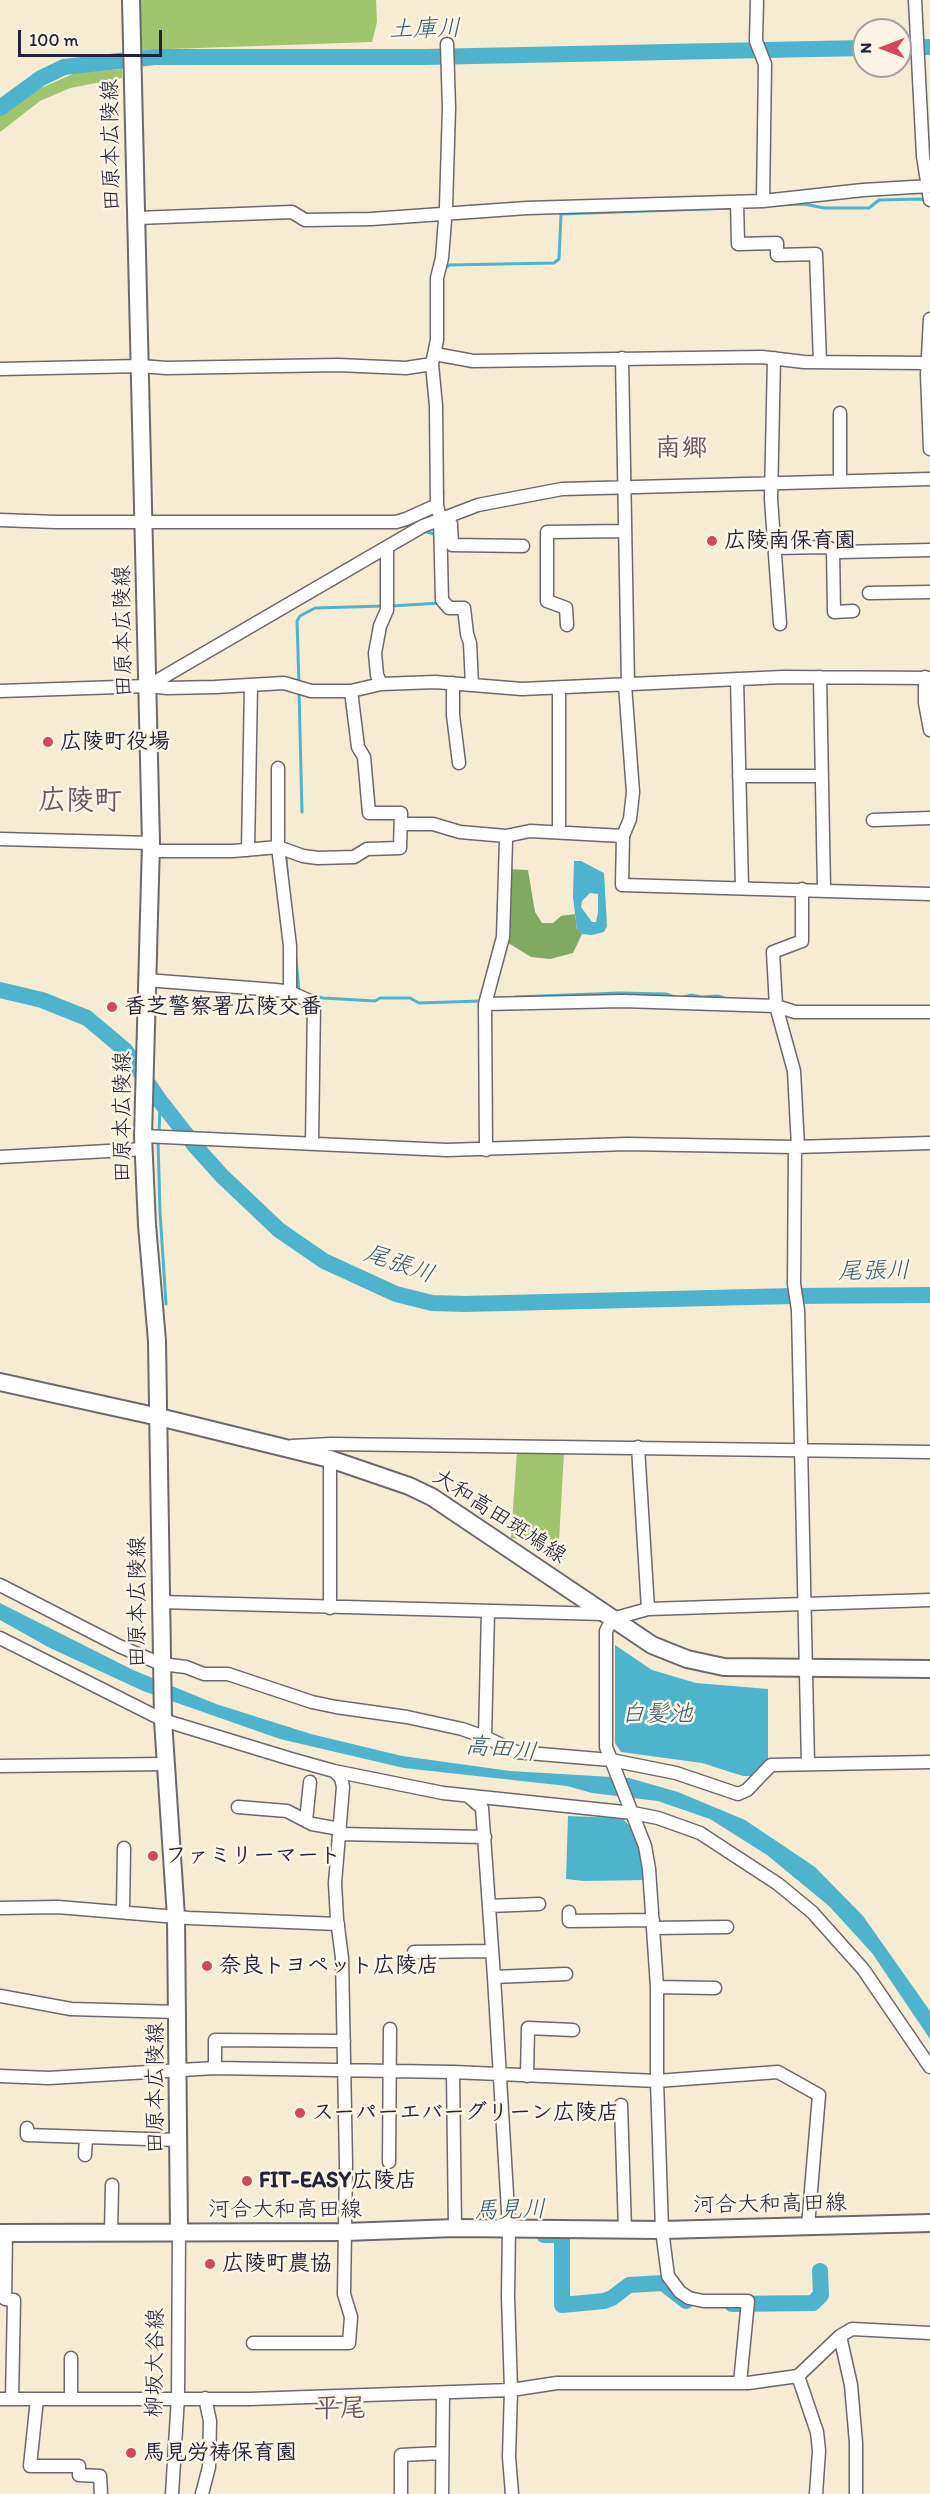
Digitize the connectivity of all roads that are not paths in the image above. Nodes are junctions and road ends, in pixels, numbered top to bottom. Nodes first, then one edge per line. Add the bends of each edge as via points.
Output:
1 (131, 0) edge
2 (757, 0) edge
3 (915, 0) edge
4 (447, 44) dead end
5 (929, 192) edge
6 (763, 201) junction
7 (738, 208) junction
8 (445, 214) junction
9 (137, 218) junction
10 (930, 319) edge
11 (437, 358) junction
12 (622, 358) junction
13 (774, 358) junction
14 (820, 362) junction
15 (927, 363) junction
16 (141, 366) junction
17 (0, 369) edge
18 (840, 413) dead end
19 (930, 449) edge
20 (930, 479) edge
21 (840, 481) junction
22 (770, 482) junction
23 (626, 485) junction
24 (0, 520) edge
25 (439, 521) junction
26 (144, 522) junction
27 (625, 531) junction
28 (523, 546) dead end
29 (387, 547) junction
30 (774, 548) junction
31 (833, 549) junction
32 (930, 550) edge
33 (930, 592) edge
34 (869, 593) dead end
35 (854, 611) dead end
36 (780, 624) dead end
37 (567, 625) dead end
38 (820, 677) junction
39 (928, 677) edge
40 (737, 680) junction
41 (453, 683) junction
42 (381, 684) junction
43 (251, 685) junction
44 (472, 685) junction
45 (626, 685) junction
46 (148, 686) junction
47 (559, 689) junction
48 (0, 691) edge
49 (351, 691) junction
50 (930, 730) edge
51 (459, 763) dead end
52 (278, 768) dead end
53 (739, 776) junction
54 (822, 776) junction
55 (930, 818) edge
56 (873, 820) dead end
57 (400, 824) junction
58 (559, 831) junction
59 (623, 836) junction
60 (0, 839) edge
61 (506, 841) dead end
62 (151, 847) junction
63 (278, 847) junction
64 (248, 850) junction
65 (742, 888) junction
66 (802, 889) junction
67 (824, 889) junction
68 (930, 894) edge
69 (146, 980) junction
70 (290, 992) junction
71 (486, 999) junction
72 (776, 1006) junction
73 (930, 1012) edge
74 (156, 1139) junction
75 (312, 1143) junction
76 (930, 1143) edge
77 (797, 1147) junction
78 (486, 1150) junction
79 (0, 1158) edge
80 (0, 1382) edge
81 (159, 1417) junction
82 (279, 1446) junction
83 (638, 1447) junction
84 (802, 1450) junction
85 (930, 1452) edge
86 (330, 1459) junction
87 (0, 1584) edge
88 (930, 1600) edge
89 (160, 1602) junction
90 (804, 1604) junction
91 (330, 1608) junction
92 (648, 1609) junction
93 (489, 1611) junction
94 (608, 1617) junction
95 (0, 1638) edge
96 (161, 1666) junction
97 (806, 1668) junction
98 (930, 1669) edge
99 (163, 1717) junction
100 (485, 1737) junction
101 (930, 1762) edge
102 (613, 1763) junction
103 (165, 1764) junction
104 (808, 1764) junction
105 (0, 1766) edge
106 (334, 1771) junction
107 (310, 1782) dead end
108 (468, 1796) junction
109 (238, 1807) dead end
110 (632, 1808) junction
111 (306, 1821) junction
112 (340, 1831) junction
113 (485, 1837) junction
114 (124, 1848) dead end
115 (539, 1904) dead end
116 (489, 1906) junction
117 (0, 1908) edge
118 (123, 1912) junction
119 (569, 1912) dead end
120 (176, 1917) junction
121 (338, 1924) junction
122 (653, 1924) junction
123 (727, 1927) dead end
124 (492, 1951) junction
125 (414, 1952) dead end
126 (566, 1974) dead end
127 (494, 1977) junction
128 (657, 1987) junction
129 (715, 1988) dead end
130 (0, 1996) edge
131 (178, 2012) junction
132 (390, 2029) dead end
133 (573, 2030) dead end
134 (344, 2041) junction
135 (930, 2067) edge
136 (215, 2068) junction
137 (179, 2071) junction
138 (343, 2071) junction
139 (453, 2072) junction
140 (391, 2073) junction
141 (499, 2074) junction
142 (0, 2076) edge
143 (527, 2076) junction
144 (657, 2081) junction
145 (621, 2105) dead end
146 (27, 2128) dead end
147 (86, 2137) junction
148 (178, 2140) junction
149 (85, 2155) dead end
150 (389, 2162) dead end
151 (112, 2185) dead end
152 (930, 2223) edge
153 (808, 2226) junction
154 (455, 2228) junction
155 (625, 2230) junction
156 (662, 2230) junction
157 (179, 2232) junction
158 (111, 2233) junction
159 (509, 2234) junction
160 (4, 2236) edge
161 (345, 2237) junction
162 (930, 2333) edge
163 (840, 2336) junction
164 (253, 2343) dead end
165 (71, 2358) dead end
166 (798, 2376) junction
167 (740, 2383) junction
168 (512, 2390) junction
169 (443, 2393) junction
170 (178, 2397) junction
171 (37, 2398) junction
172 (71, 2398) junction
173 (205, 2398) junction
174 (6, 2399) edge
175 (442, 2453) junction
176 (100, 2494) edge
177 (172, 2494) edge
178 (202, 2494) edge
179 (401, 2494) edge
180 (442, 2494) edge
181 (512, 2494) edge
182 (816, 2494) edge
183 (856, 2494) edge

1 - 9 main road, 田原本広陵線
2 - 6 street via 756,40 765,64
3 - 5 street via 923,156
4 - 8 street
5 - 6 street via 863,190
6 - 7 street
7 - 8 street via 537,207
7 - 14 street via 738,244 777,243 777,255 816,254
8 - 9 street via 305,220 292,212
8 - 11 street via 437,278
9 - 16 main road, 田原本広陵線
10 - 15 street
11 - 12 street
11 - 16 street via 406,368
11 - 25 street
12 - 13 street
12 - 23 street
13 - 14 street
13 - 22 street
14 - 15 street
15 - 19 street
16 - 17 street
16 - 26 main road, 田原本広陵線
18 - 21 street
20 - 21 street
21 - 22 street
22 - 23 street
22 - 30 street
23 - 25 street via 520,495 478,505
23 - 27 street
24 - 26 street
25 - 26 street
25 - 28 street via 451,524 452,545
25 - 29 street
25 - 44 street via 444,603 449,608 464,608
26 - 46 main road, 田原本広陵線
27 - 37 street via 547,532 547,601 566,608
27 - 45 street
29 - 42 street via 387,606 375,654
29 - 46 street
30 - 31 street
30 - 36 street
31 - 32 street
31 - 35 street via 834,612
33 - 34 street
38 - 39 street
38 - 40 street
38 - 54 street
39 - 50 street via 926,710
40 - 45 street
40 - 53 street
41 - 42 street
41 - 44 street
41 - 51 street
42 - 49 street
43 - 46 street
43 - 49 street via 298,687 316,692
43 - 64 street
44 - 47 street
45 - 47 street
45 - 59 street via 633,792 630,819
46 - 48 street
46 - 62 main road, 田原本広陵線
47 - 58 street
49 - 57 street via 358,747 364,757 369,813 401,813
52 - 63 street
53 - 54 street
53 - 65 street
54 - 67 street
55 - 56 street
57 - 58 street via 433,824 460,832 506,836
57 - 63 street via 400,848 368,849 354,857 310,858
58 - 59 street
59 - 65 street via 622,885
60 - 62 street
61 - 71 street via 503,937
62 - 64 street
62 - 69 main road, 田原本広陵線
63 - 64 street
63 - 70 street via 290,946
65 - 66 street
66 - 67 street
66 - 72 street via 802,941 773,952
67 - 68 street
69 - 70 street
69 - 74 main road, 田原本広陵線 via 144,1100
70 - 75 street via 314,1003
71 - 72 street
71 - 78 street
72 - 73 street via 795,1011
72 - 77 street via 794,1071
74 - 75 street
74 - 79 street
74 - 81 main road, 田原本広陵線 via 148,1236 158,1341
75 - 78 street
76 - 77 street
77 - 78 street via 627,1144
77 - 84 street via 794,1289
80 - 81 main road, 大和高田斑鳩線
81 - 82 main road, 大和高田斑鳩線
81 - 89 main road, 田原本広陵線
82 - 83 street
82 - 86 main road, 大和高田斑鳩線
83 - 84 street
83 - 92 street
84 - 85 street
84 - 90 street
86 - 91 street
86 - 94 main road, 大和高田斑鳩線 via 432,1497
87 - 96 street
88 - 90 street
89 - 91 street
89 - 96 main road, 田原本広陵線
90 - 92 street
90 - 97 street
91 - 93 street
92 - 94 street
93 - 94 street
93 - 100 street
94 - 97 main road, 大和高田斑鳩線 via 652,1645 687,1659 724,1667
94 - 102 street via 605,1740
95 - 99 street
96 - 99 main road, 田原本広陵線
96 - 100 street via 228,1674 312,1702 407,1718
97 - 98 main road, 大和高田斑鳩線
97 - 104 street
99 - 103 main road, 田原本広陵線
99 - 106 street
100 - 102 street via 516,1752
101 - 104 street
102 - 104 street via 676,1773 738,1794 771,1765
102 - 110 street
103 - 105 street
103 - 120 main road, 田原本広陵線
106 - 108 street
106 - 112 street via 343,1787
107 - 111 street
108 - 110 street
108 - 113 street via 482,1808
109 - 111 street via 287,1811
110 - 122 street via 645,1846
110 - 135 street via 700,1833 790,1894 823,1924 862,1969
111 - 112 street
112 - 113 street
112 - 121 street via 335,1883
113 - 116 street
114 - 118 street
115 - 116 street
116 - 124 street
117 - 118 street
118 - 120 street
119 - 122 street via 569,1922
120 - 121 street
120 - 131 main road, 田原本広陵線
121 - 134 street
122 - 123 street
122 - 128 street
124 - 125 street
124 - 127 street
126 - 127 street
127 - 141 street
128 - 129 street
128 - 144 street
130 - 131 street via 71,2009
131 - 137 main road, 田原本広陵線
132 - 140 street
133 - 143 street via 528,2028
134 - 136 street via 215,2040
134 - 138 street
136 - 137 street
136 - 138 street
137 - 142 street via 50,2078
137 - 148 main road, 田原本広陵線
138 - 140 street
138 - 161 street
139 - 140 street
139 - 141 street
139 - 154 street
140 - 150 street
141 - 143 street
141 - 159 street
143 - 144 street
144 - 153 street via 778,2072 819,2095
144 - 156 street
145 - 155 street
146 - 147 street via 27,2134
147 - 148 street
147 - 149 street
148 - 157 main road, 田原本広陵線
151 - 158 street
152 - 153 main road, 河合大和高田線
153 - 156 main road, 河合大和高田線
154 - 159 main road, 河合大和高田線
154 - 161 main road, 河合大和高田線
155 - 156 main road, 河合大和高田線
155 - 159 main road, 河合大和高田線
156 - 167 street via 668,2277 680,2292 703,2301 748,2304
157 - 158 main road, 河合大和高田線
157 - 161 main road, 河合大和高田線
157 - 170 street, 柳坂大谷線
158 - 160 main road, 河合大和高田線
159 - 168 street
160 - 174 street via 5,2299 14,2300
161 - 164 street via 344,2294 351,2317 349,2343
162 - 163 street via 852,2330
163 - 166 street
163 - 183 street via 851,2385
165 - 172 street
166 - 167 street
166 - 182 street via 818,2432
167 - 168 street via 557,2383
168 - 169 street
168 - 181 street
169 - 173 street
169 - 175 street
170 - 172 street
170 - 173 street
170 - 177 street, 柳坂大谷線
171 - 172 street
171 - 174 street
171 - 176 street via 30,2466 79,2466 79,2475 100,2476
173 - 178 street via 210,2421 209,2467
175 - 179 street via 401,2455
175 - 180 street

